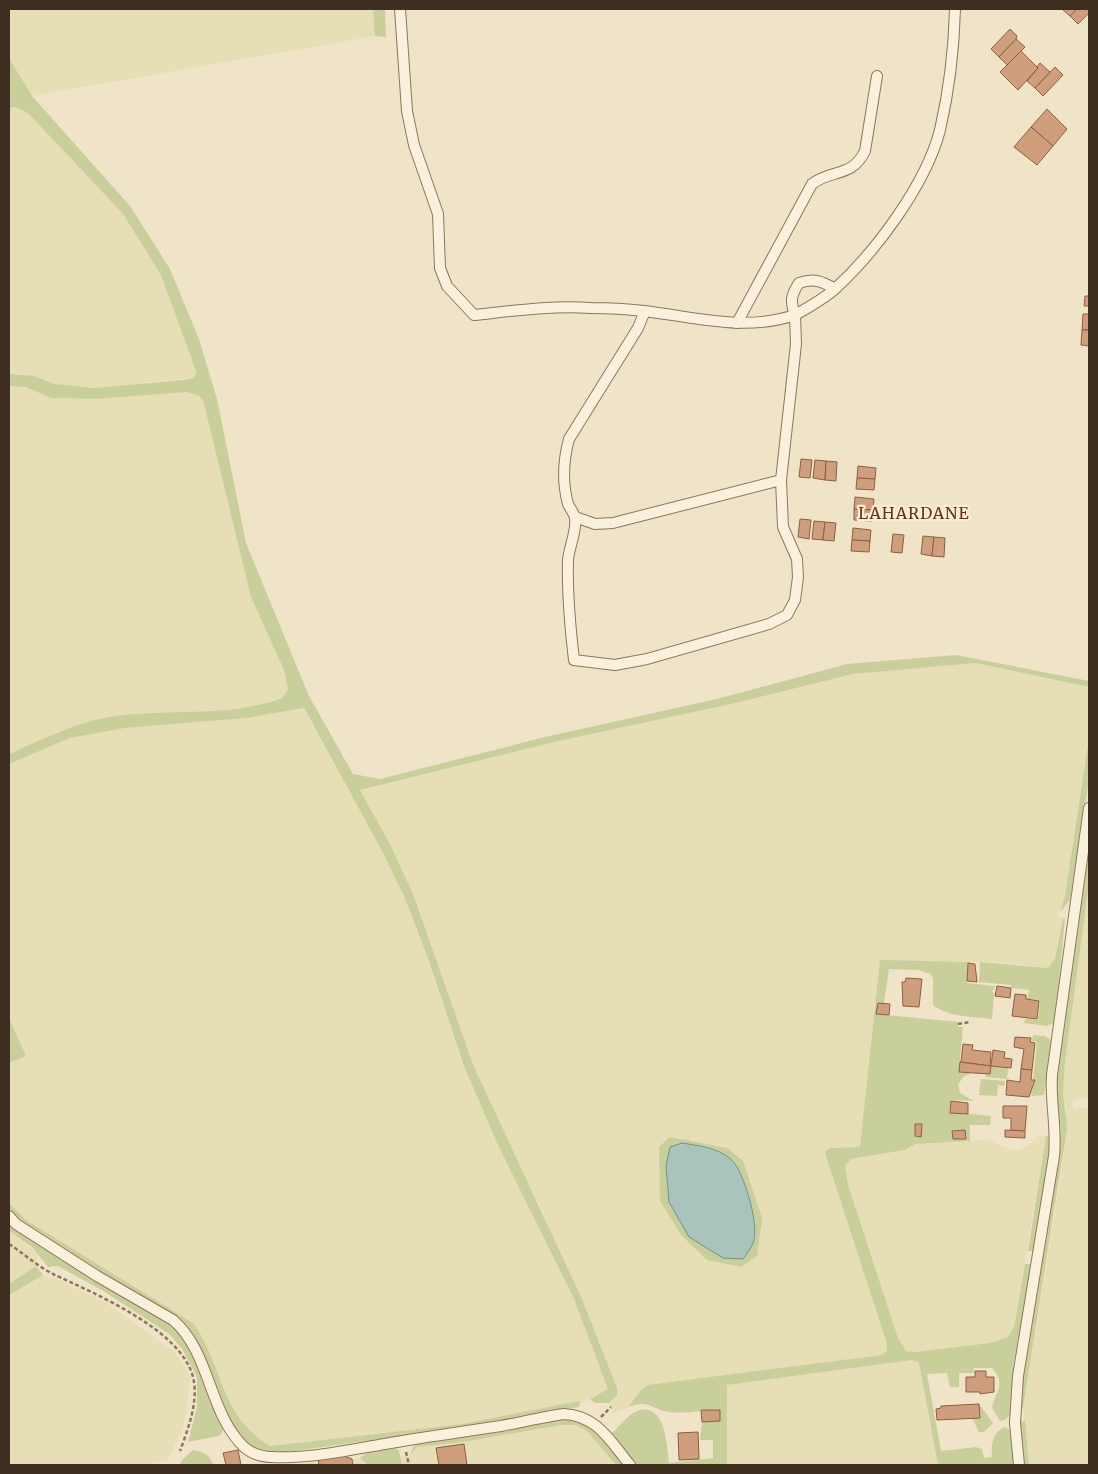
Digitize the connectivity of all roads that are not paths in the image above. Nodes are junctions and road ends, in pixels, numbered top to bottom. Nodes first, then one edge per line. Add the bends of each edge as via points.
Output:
1 (400, 9) edge
2 (955, 9) edge
3 (877, 76) dead end
4 (835, 289) junction
5 (644, 311) junction
6 (794, 315) junction
7 (737, 323) junction
8 (781, 480) junction
9 (575, 517) junction
10 (1089, 808) edge
11 (9, 1216) edge
12 (630, 1465) edge
13 (1019, 1465) edge

1 - 5 street via 408,118 414,145 435,200 438,258 447,286 474,315 588,307
2 - 4 street via 950,70 940,130 924,172 903,208 858,266
3 - 7 street via 861,159 847,170 819,178 812,184
4 - 6 street
4 - 6 street via 811,279 799,283 792,294
5 - 7 street
5 - 9 street via 625,350 569,439 563,470 569,506
6 - 7 street via 774,322
6 - 8 street via 796,344
8 - 9 street via 613,523 595,524
8 - 9 street via 783,528 796,559 798,577 796,600 787,615 769,624 615,665 574,660 567,597 568,557
10 - 13 street via 1050,1091 1056,1129 1054,1156 1018,1376 1015,1423
11 - 12 street via 64,1256 172,1320 185,1331 233,1434 256,1454 273,1458 354,1449 564,1414 590,1420

